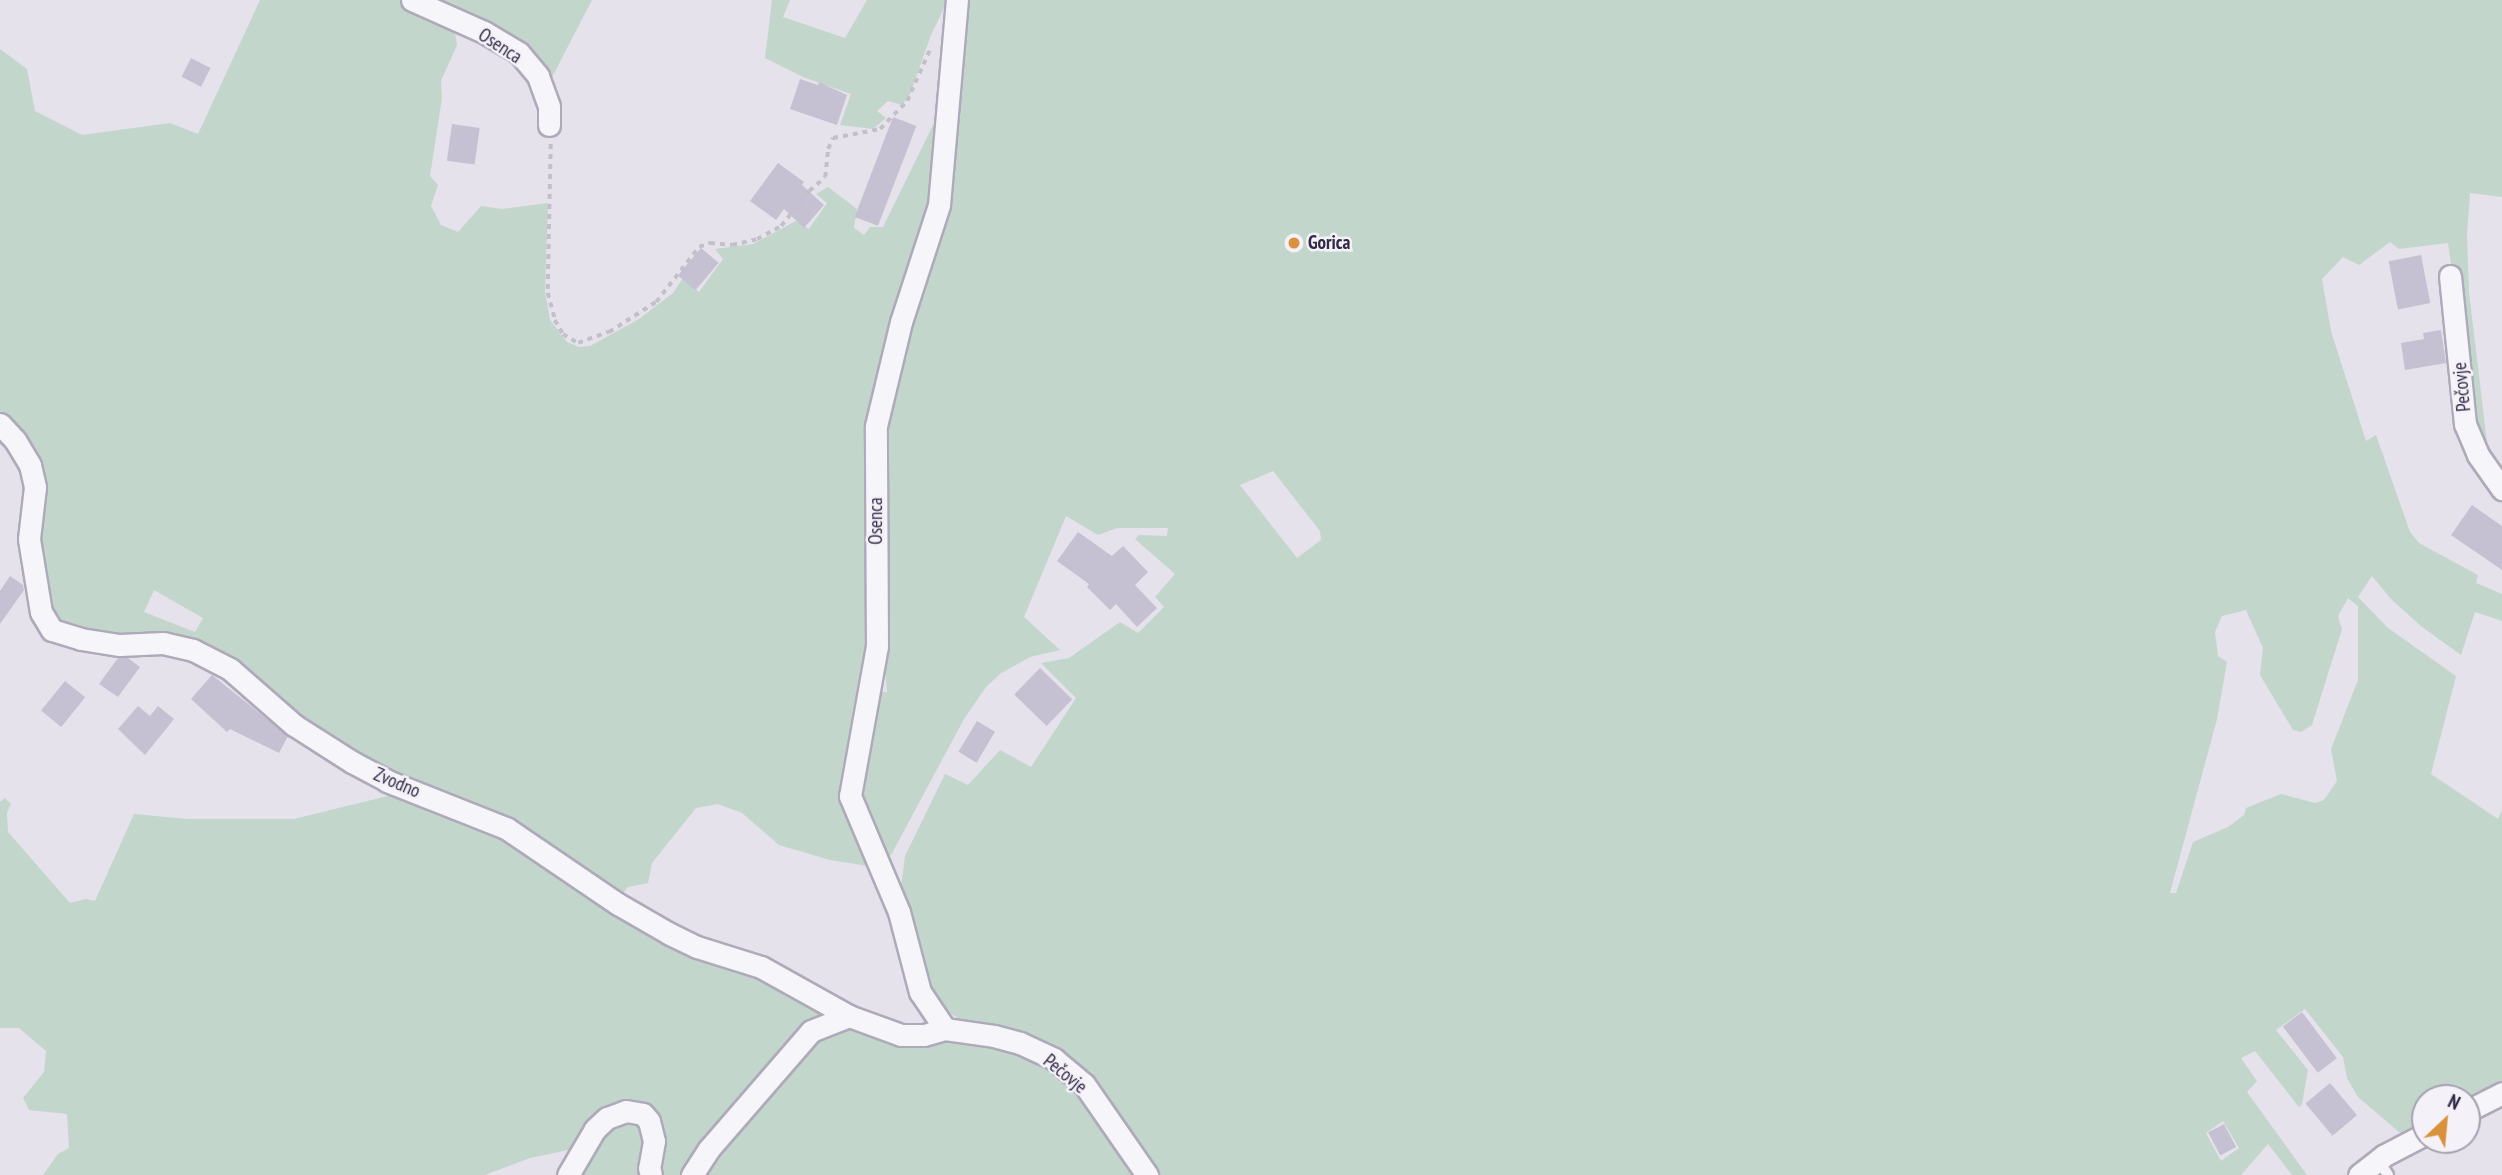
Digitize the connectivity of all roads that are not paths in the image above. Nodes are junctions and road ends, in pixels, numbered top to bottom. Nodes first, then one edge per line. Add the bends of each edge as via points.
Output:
1 (412, 0) edge
2 (957, 0) edge
3 (549, 125) road end
4 (2450, 276) dead end
5 (0, 424) edge
6 (2502, 489) edge
7 (849, 1016) junction
8 (946, 1029) junction
9 (2502, 1093) edge
10 (2481, 1104) edge
11 (2411, 1145) edge
12 (2383, 1168) edge
13 (568, 1175) edge
14 (652, 1175) edge
15 (692, 1175) edge
16 (1147, 1175) edge
17 (2359, 1175) edge

1 - 3 street, Osenca via 519,53 538,76 549,106
2 - 8 street, Osenca via 939,205 901,322 876,426 877,646 850,796 899,912 920,992
4 - 6 street, Pečovje via 2465,424 2478,455
5 - 7 street, Zvodno via 30,465 35,487 29,539 41,612 52,630 120,645 163,643 193,650 230,669 294,725 352,762 387,781 506,828 670,934 761,967
7 - 8 street, Zvodno via 901,1034 924,1035
7 - 15 street via 811,1031 708,1150
8 - 16 street, Pečovje via 1020,1043 1054,1059 1084,1084
9 - 10 street
11 - 12 street
12 - 17 street
13 - 14 street via 595,1129 607,1118 636,1111 649,1121 654,1141

